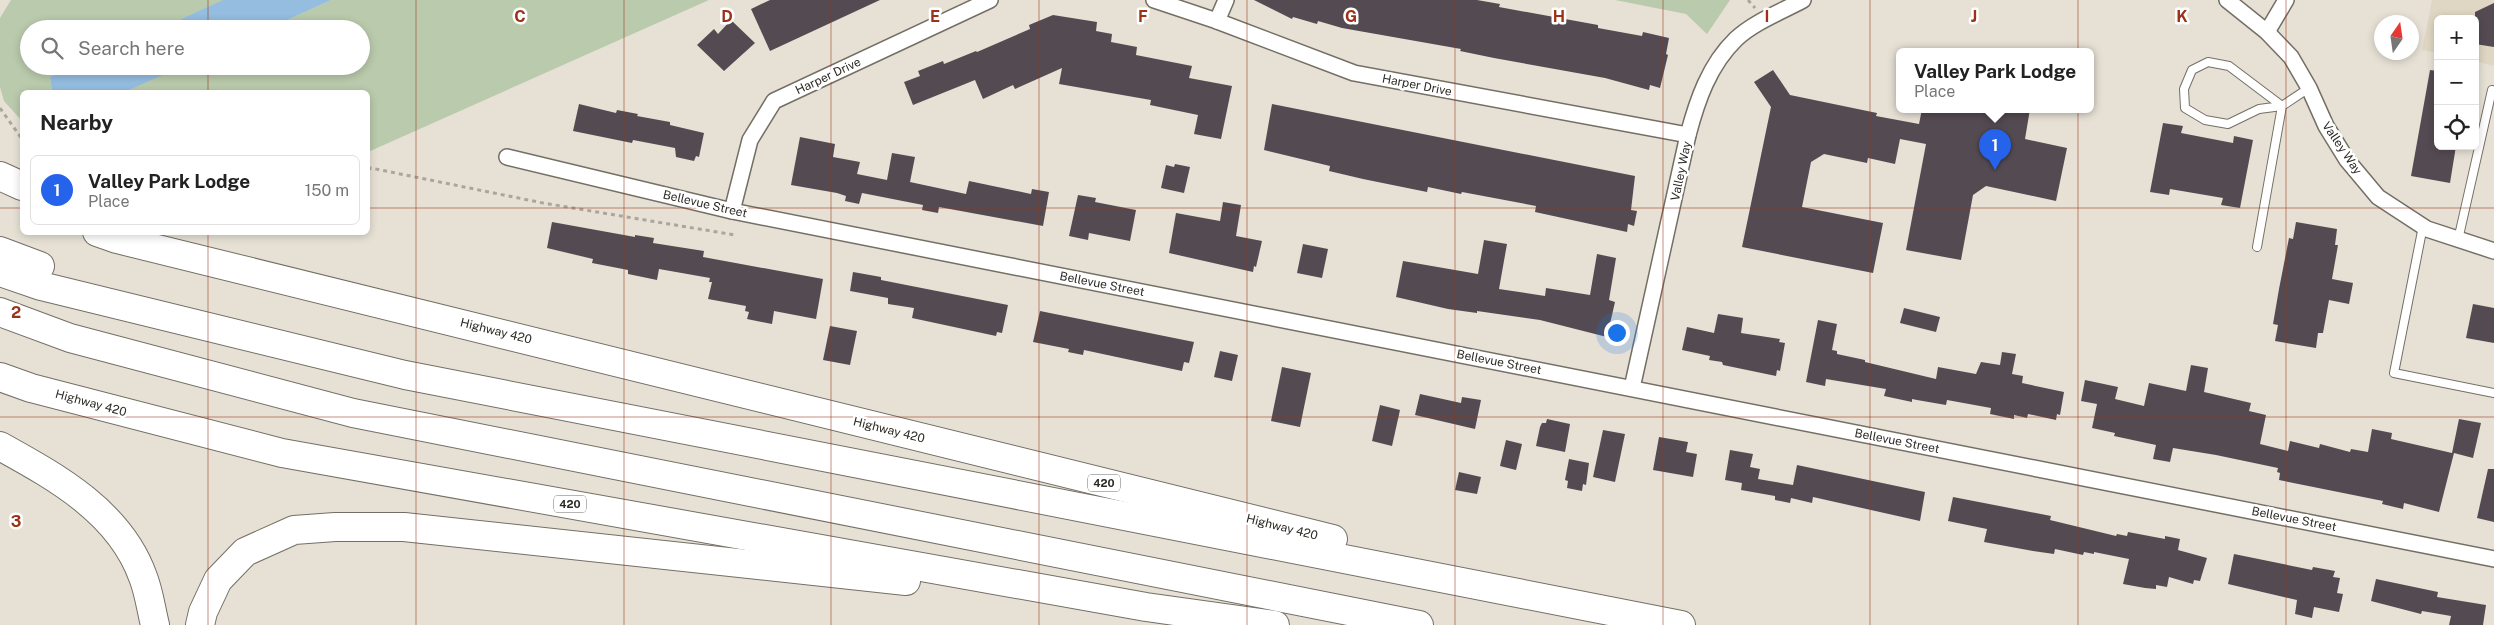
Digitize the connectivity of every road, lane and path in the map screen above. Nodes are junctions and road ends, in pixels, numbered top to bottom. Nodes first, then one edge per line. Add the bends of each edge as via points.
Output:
1 (990, 0) edge
2 (1154, 0) edge
3 (1226, 0) edge
4 (1803, 0) edge
5 (2227, 0) edge
6 (2286, 0) edge
7 (1217, 21) junction
8 (2267, 32) junction
9 (2310, 88) junction
10 (2492, 90) dead end
11 (2282, 106) junction
12 (0, 108) edge
13 (20, 136) edge
14 (1688, 136) junction
15 (507, 157) dead end
16 (370, 169) edge
17 (0, 176) edge
18 (20, 185) edge
19 (0, 197) edge
20 (20, 205) edge
21 (732, 211) junction
22 (2423, 226) junction
23 (107, 235) edge
24 (735, 235) dead end
25 (2458, 240) junction
26 (2257, 247) dead end
27 (0, 251) edge
28 (2494, 251) edge
29 (0, 272) edge
30 (0, 312) edge
31 (208, 327) junction
32 (0, 377) edge
33 (1632, 388) junction
34 (2494, 393) edge
35 (0, 446) edge
36 (2494, 559) edge
37 (1146, 607) junction
38 (202, 621) edge
39 (155, 625) edge
40 (1275, 625) edge
41 (1419, 625) edge
42 (1681, 625) edge

1 - 21 street, Harper Drive via 774,101 750,140
2 - 7 street, Harper Drive
3 - 7 street
4 - 14 street, Valley Way via 1764,20 1737,39 1720,57 1699,99
5 - 8 street, Valley Way
6 - 8 street
7 - 14 street, Harper Drive via 1354,73
8 - 9 street, Valley Way via 2291,57
9 - 11 lane
9 - 22 street, Valley Way via 2326,126 2347,160 2378,197
10 - 25 lane
11 - 11 lane via 2222,64 2208,62 2192,70 2184,89 2185,108 2212,122 2228,124 2259,109
11 - 26 lane
12 - 13 path
14 - 33 street, Valley Way
15 - 21 street, Bellevue Street
16 - 24 path via 543,203
17 - 18 highway
19 - 20 highway
21 - 33 street, Bellevue Street
22 - 25 street, Valley Way
22 - 34 lane via 2394,373
23 - 42 highway, Highway 420 / 420
25 - 28 street, Valley Way
27 - 31 highway
29 - 31 highway via 41,286
30 - 41 highway via 70,338 353,413
31 - 42 highway via 404,375
32 - 37 highway, Highway 420 / 420 via 31,388 282,453
33 - 36 street, Bellevue Street
35 - 39 highway via 59,479 102,514 127,544 144,576
37 - 38 highway via 404,527 335,526 294,530 245,552 218,580
37 - 40 highway, Highway 420 / 420

